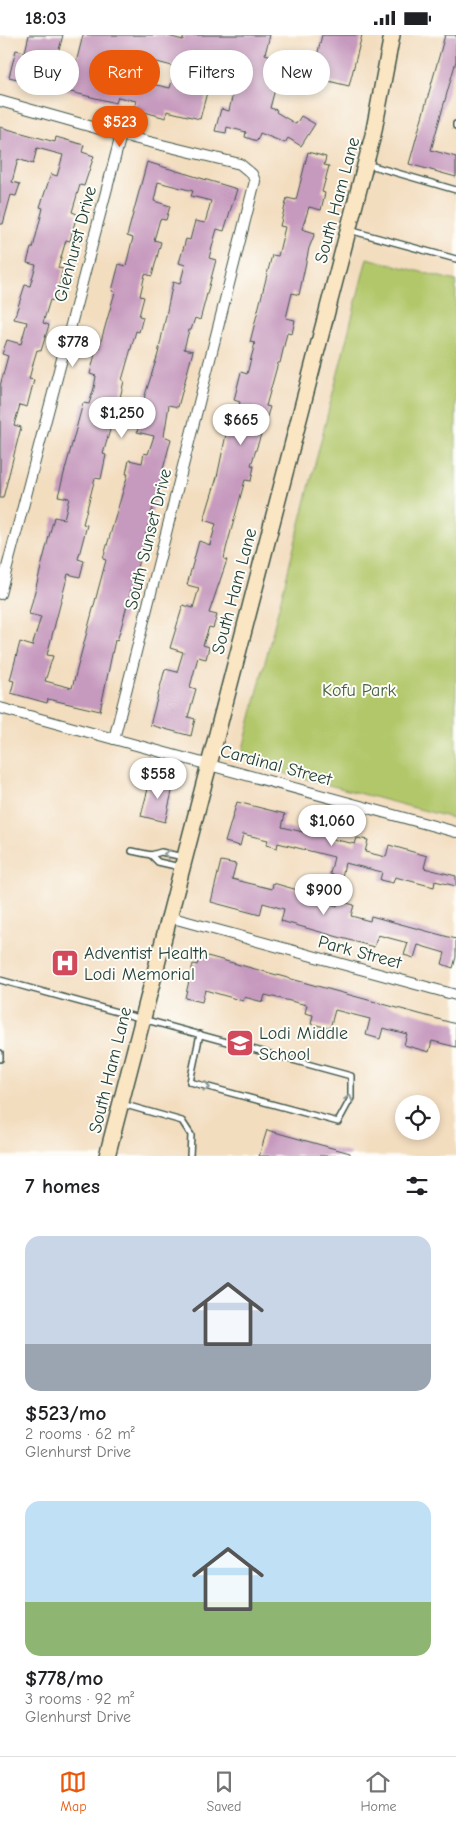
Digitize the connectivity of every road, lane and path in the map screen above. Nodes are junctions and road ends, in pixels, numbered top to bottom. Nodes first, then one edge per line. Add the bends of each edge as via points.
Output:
1 (392, 35) edge
2 (0, 101) edge
3 (121, 135) junction
4 (366, 164) junction
5 (456, 190) edge
6 (348, 230) junction
7 (456, 259) edge
8 (0, 594) edge
9 (0, 707) edge
10 (114, 739) junction
11 (208, 764) junction
12 (456, 831) edge
13 (132, 851) dead end
14 (151, 855) junction
15 (182, 862) junction
16 (168, 917) junction
17 (0, 980) edge
18 (456, 995) edge
19 (142, 1019) junction
20 (200, 1034) junction
21 (0, 1053) edge
22 (0, 1059) edge
23 (120, 1103) junction
24 (107, 1156) edge
25 (190, 1156) edge

1 - 4 main road, South Ham Lane
2 - 3 street
3 - 8 street, Glenhurst Drive
3 - 10 street, South Sunset Drive via 240,164 252,174 255,186
4 - 5 lane
4 - 6 main road, South Ham Lane
6 - 7 lane
6 - 11 main road, South Ham Lane
9 - 10 street, Cardinal Street
10 - 11 street, Cardinal Street
11 - 12 street, Cardinal Street
11 - 15 main road, South Ham Lane
13 - 14 lane
15 -> 14 lane via 161,852
14 - 15 lane via 158,862
15 - 16 main road, South Ham Lane
16 - 18 street, Park Street
16 - 19 main road, South Ham Lane
17 - 19 lane
19 - 20 lane
19 - 23 main road, South Ham Lane
20 -> 20 lane via 190,1083 338,1122 352,1098 351,1076
21 - 22 lane
23 - 24 main road, South Ham Lane
23 - 25 lane via 182,1121 190,1135

